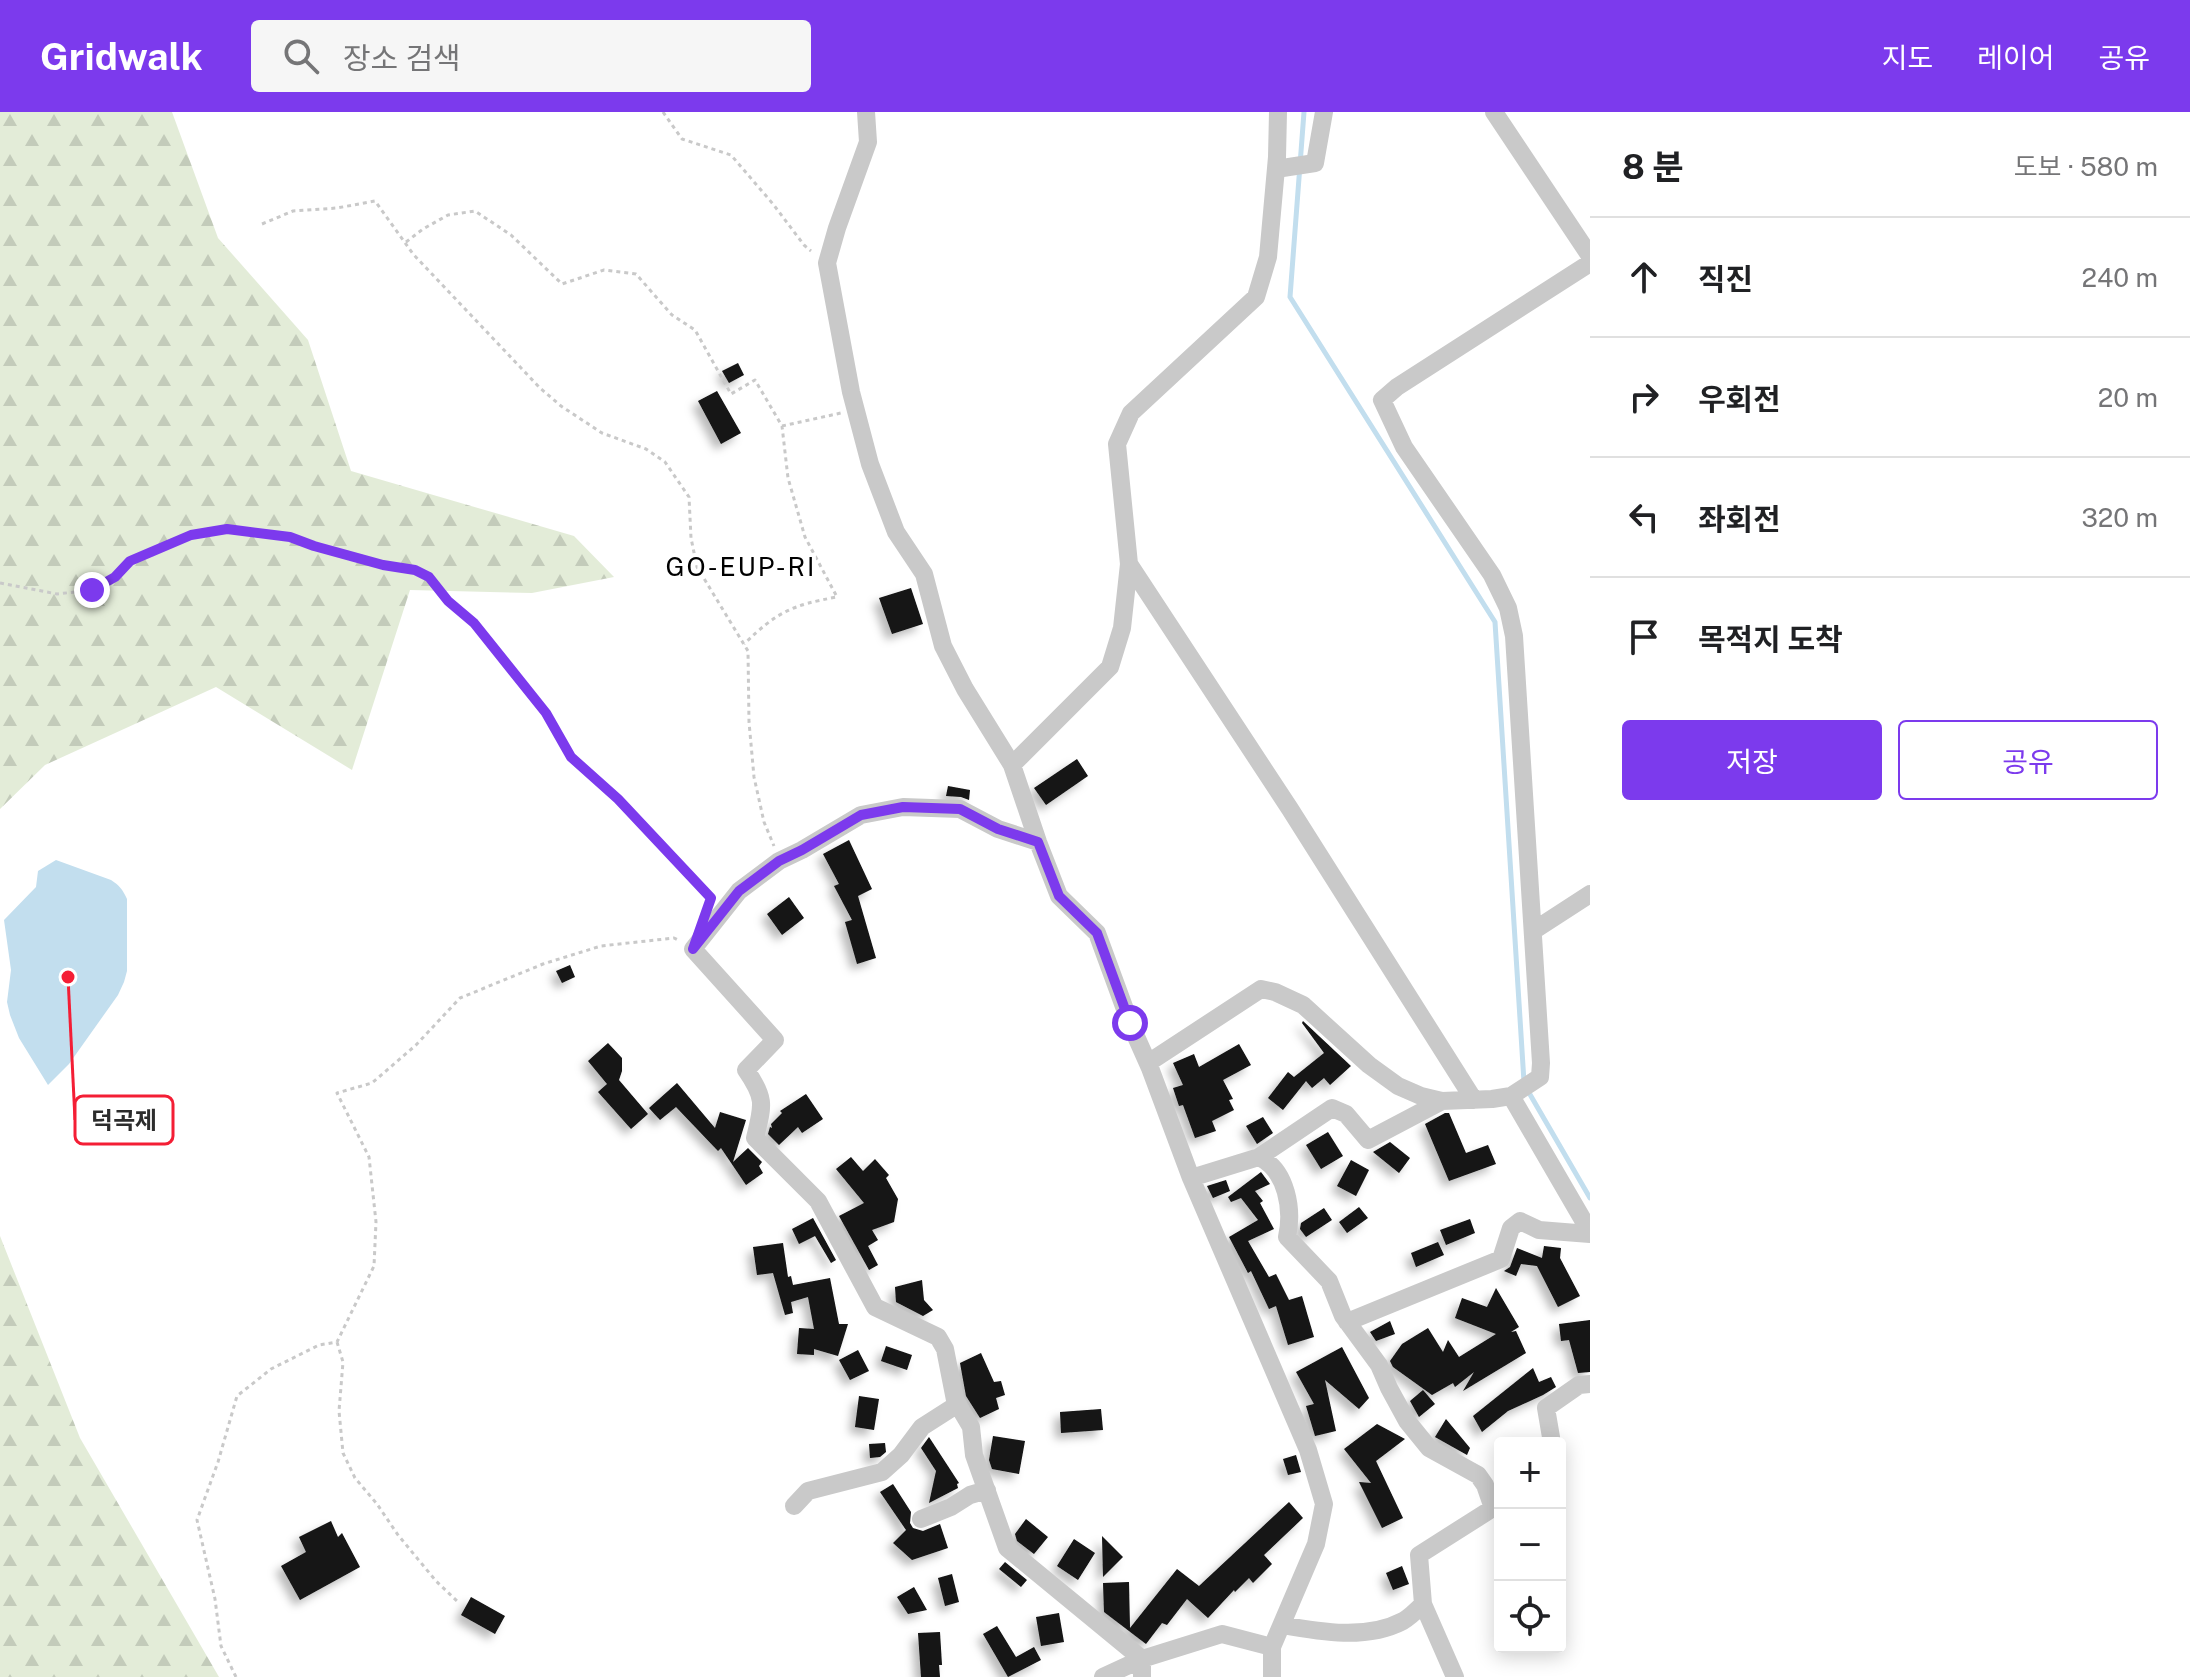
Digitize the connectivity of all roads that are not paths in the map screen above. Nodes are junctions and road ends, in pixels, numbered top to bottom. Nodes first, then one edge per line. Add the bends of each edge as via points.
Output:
1 (866, 112) edge
2 (1278, 112) edge
3 (1324, 112) edge
4 (1494, 112) edge
5 (1276, 169) junction
6 (1590, 256) edge
7 (1590, 263) edge
8 (1129, 564) junction
9 (1012, 765) junction
10 (1038, 842) junction
11 (1590, 894) edge
12 (1533, 931) junction
13 (1148, 1063) junction
14 (1511, 1096) junction
15 (1474, 1100) junction
16 (1442, 1101) junction
17 (1259, 1157) junction
18 (1191, 1178) junction
19 (1590, 1233) edge
20 (1347, 1322) junction
21 (1590, 1384) edge
22 (958, 1404) junction
23 (1551, 1437) edge
24 (987, 1490) junction
25 (1494, 1501) edge
26 (1494, 1505) edge
27 (794, 1506) dead end
28 (921, 1519) dead end
29 (1423, 1604) junction
30 (1282, 1625) junction
31 (1272, 1647) junction
32 (1142, 1668) edge
33 (1103, 1677) edge
34 (1272, 1677) edge
35 (1455, 1677) edge

1 - 9 street via 868,142 827,263 856,409 896,532 924,574 943,646
2 - 5 street
3 - 5 street via 1315,163
4 - 6 street
5 - 8 street via 1268,257 1256,297 1131,413 1117,444
7 - 12 street via 1382,400 1404,447 1492,575 1508,608
8 - 9 street via 1122,628 1110,667
8 - 15 street
9 - 10 street
10 - 13 street via 1059,896 1097,933
10 - 22 street via 960,809 903,807 861,815 779,861 739,891 693,949 775,1040 746,1070 760,1089 763,1108 755,1138 818,1201 875,1307 938,1337
11 - 12 street
12 - 14 street via 1540,1077
13 - 16 street via 1261,989 1303,1005 1398,1086
13 - 18 street
14 - 15 street
14 - 19 street
15 - 16 street
16 - 17 street via 1368,1140 1346,1114 1332,1108
17 - 18 street
17 - 20 street via 1283,1182 1291,1220 1287,1237 1329,1281
18 - 30 street via 1308,1450 1324,1504 1316,1544
19 - 20 street via 1539,1230 1520,1221 1511,1228 1501,1259
20 - 25 street via 1429,1448 1478,1475
21 - 23 street via 1579,1385 1546,1408
22 - 24 street via 971,1427
22 - 27 street via 922,1427 882,1472 808,1491
24 - 28 street
24 - 32 street via 1007,1548
26 - 29 street via 1419,1555
29 - 30 street via 1404,1621 1367,1632
29 - 35 street
30 - 31 street
31 - 32 street via 1222,1634
31 - 34 street
32 - 33 street

